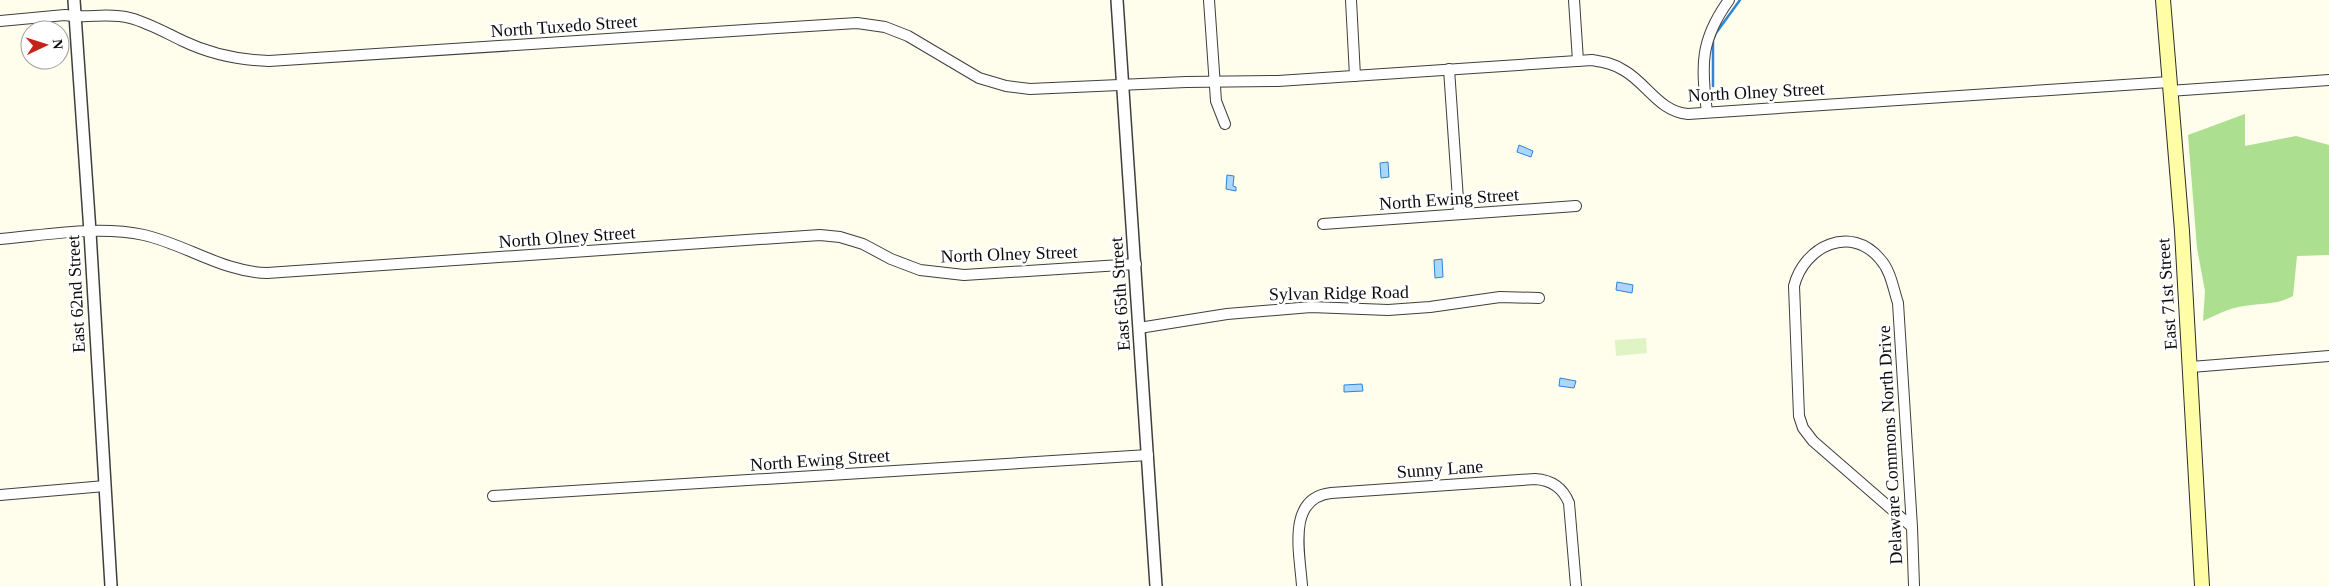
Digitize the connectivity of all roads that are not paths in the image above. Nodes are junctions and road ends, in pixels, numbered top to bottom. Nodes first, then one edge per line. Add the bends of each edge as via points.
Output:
1 (74, 0) edge
2 (1117, 0) edge
3 (1209, 0) edge
4 (1351, 0) edge
5 (1574, 0) edge
6 (1728, 0) edge
7 (2163, 0) edge
8 (75, 17) junction
9 (0, 21) edge
10 (1578, 61) junction
11 (1449, 70) junction
12 (1355, 76) junction
13 (2329, 80) edge
14 (1214, 82) junction
15 (1123, 85) junction
16 (2169, 86) junction
17 (1708, 112) junction
18 (1226, 124) dead end
19 (1576, 206) dead end
20 (1459, 214) junction
21 (1323, 224) dead end
22 (90, 232) junction
23 (0, 239) edge
24 (1136, 264) junction
25 (1539, 298) dead end
26 (1139, 328) junction
27 (2329, 356) edge
28 (2191, 367) junction
29 (1148, 455) junction
30 (105, 486) junction
31 (0, 495) edge
32 (493, 496) dead end
33 (1912, 527) junction
34 (111, 586) edge
35 (1156, 586) edge
36 (1302, 586) edge
37 (1576, 586) edge
38 (1914, 586) edge
39 (2202, 586) edge

1 - 8 street, East 62nd Street
2 - 15 street, East 65th Street
3 - 14 street
4 - 12 street
5 - 10 street
6 - 17 street via 1707,38 1704,67
7 - 16 main road, East 71st Street
8 - 9 street, North Tuxedo Street via 65,15
8 - 15 street, North Tuxedo Street via 125,16 206,50 269,61 793,26 866,24 900,32 972,74 1006,86 1035,90
8 - 22 street, East 62nd Street
10 - 11 street, North Olney Street
10 - 17 street, North Olney Street via 1601,61 1623,69 1675,112
11 - 12 street, North Olney Street
11 - 20 street
12 - 14 street, North Olney Street
13 - 16 street, North Olney Street
14 - 15 street, North Olney Street
14 - 18 street via 1216,104
15 - 24 street, East 65th Street
16 - 17 street, North Olney Street
16 - 28 main road, East 71st Street
19 - 20 street, North Ewing Street
20 - 21 street, North Ewing Street
22 - 23 street, North Olney Street
22 - 24 street, North Olney Street via 119,231 143,235 231,268 267,273 820,235 852,240 905,266 944,274
22 - 30 street, East 62nd Street
24 - 26 street, East 65th Street
25 - 26 street, Sylvan Ridge Road via 1500,297 1388,310 1315,307 1239,313
26 - 29 street, East 65th Street
27 - 28 street
28 - 39 main road, East 71st Street
29 - 32 street, North Ewing Street
29 - 35 street, East 65th Street
30 - 31 street
30 - 34 street, East 62nd Street
33 - 33 street, Delaware Commons North Drive via 1898,303 1888,270 1878,257 1849,243 1833,244 1805,260 1793,290 1798,411 1803,428 1813,442
33 - 38 street, Delaware Commons North Drive
36 - 37 street, Sunny Lane via 1300,518 1307,504 1320,495 1535,479 1554,484 1569,502

